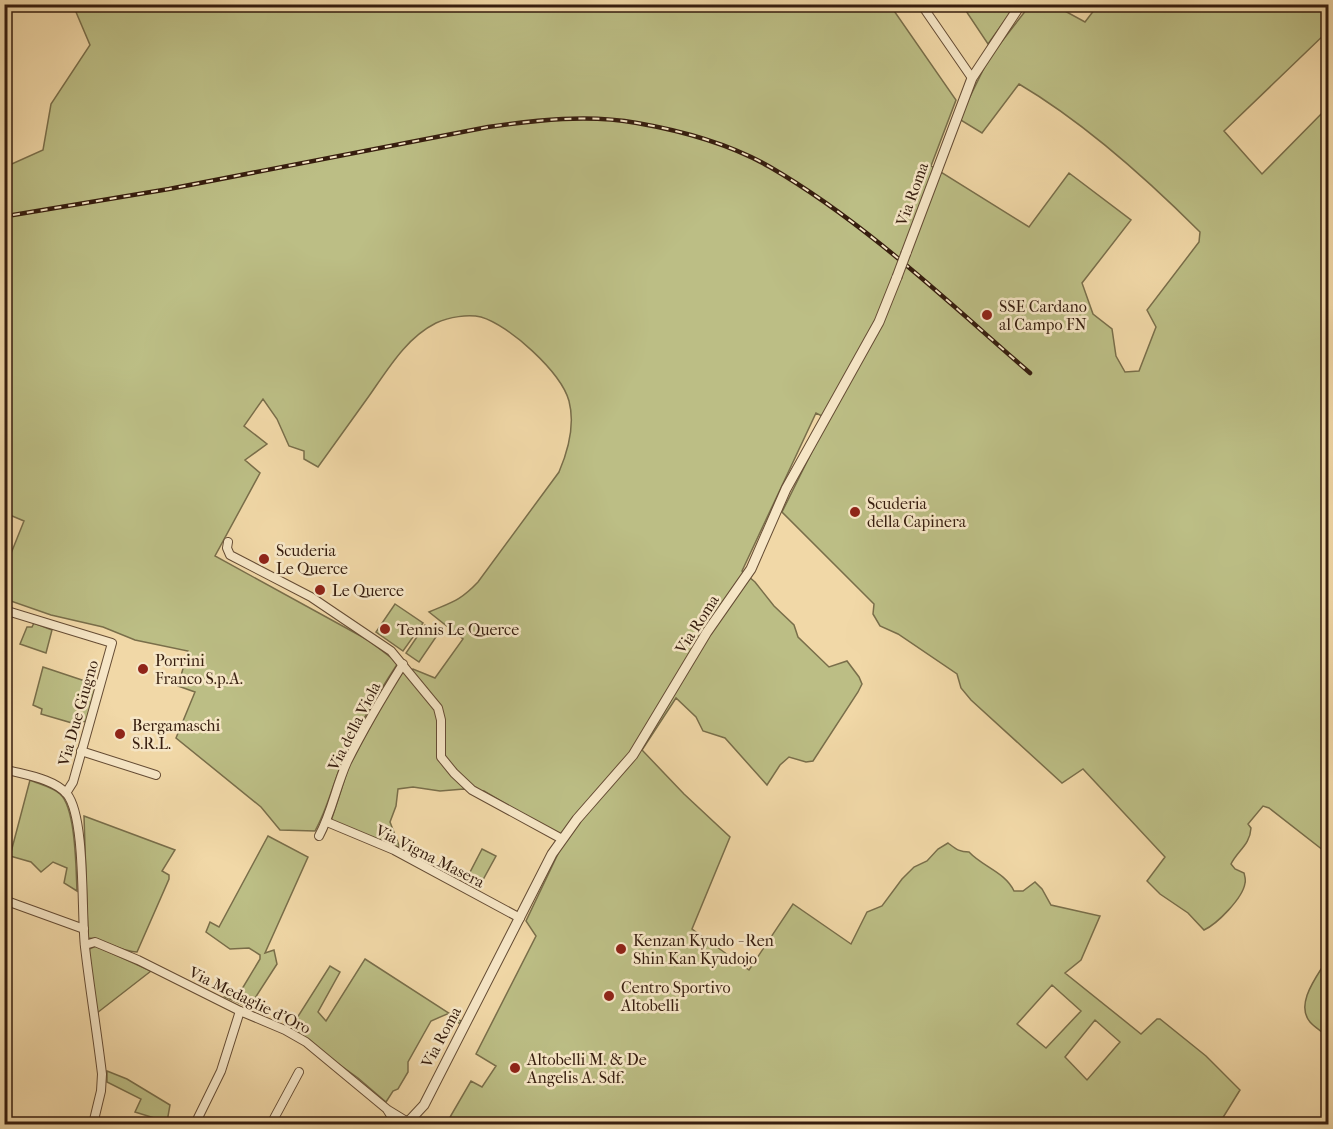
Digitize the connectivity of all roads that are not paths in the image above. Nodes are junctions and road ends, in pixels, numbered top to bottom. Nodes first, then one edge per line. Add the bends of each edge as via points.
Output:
1 (921, 4) edge
2 (1021, 4) edge
3 (972, 78) junction
4 (228, 542) dead end
5 (4, 610) edge
6 (403, 664) junction
7 (81, 752) junction
8 (4, 769) edge
9 (156, 775) dead end
10 (66, 793) junction
11 (327, 822) junction
12 (319, 836) dead end
13 (562, 839) junction
14 (4, 900) edge
15 (520, 918) junction
16 (84, 929) junction
17 (85, 945) junction
18 (240, 1011) junction
19 (299, 1072) dead end
20 (424, 1105) junction
21 (403, 1122) edge
22 (93, 1125) edge
23 (195, 1125) edge
24 (271, 1125) edge
25 (421, 1125) edge

1 - 3 street
2 - 3 street, Via Roma
3 - 13 street, Via Roma, bridge via 879,322 786,489 751,570 707,632 633,755
4 - 6 street via 230,555 311,597 391,651
5 - 7 street, Via Due Giugno via 112,643
6 - 11 street, Via della Viola via 346,764
6 - 13 street via 438,708 441,757 454,774 472,790
7 - 9 street
7 - 10 street, Via Due Giugno
8 - 10 street via 55,784
10 - 16 street via 79,827
11 - 12 street, Via della Viola
11 - 15 street, Via Vigna Masera via 394,850
13 - 15 street, Via Roma
14 - 16 street
15 - 20 street, Via Roma
16 - 17 street
17 - 18 street, Via Medaglie d'Oro via 95,942 138,960
17 - 22 street via 102,1074
18 - 21 street, Via Medaglie d'Oro via 306,1042
18 - 23 street via 221,1071
19 - 24 street
20 - 21 street, Via Roma
20 - 25 street, Via Roma
21 - 25 street, Via Roma

